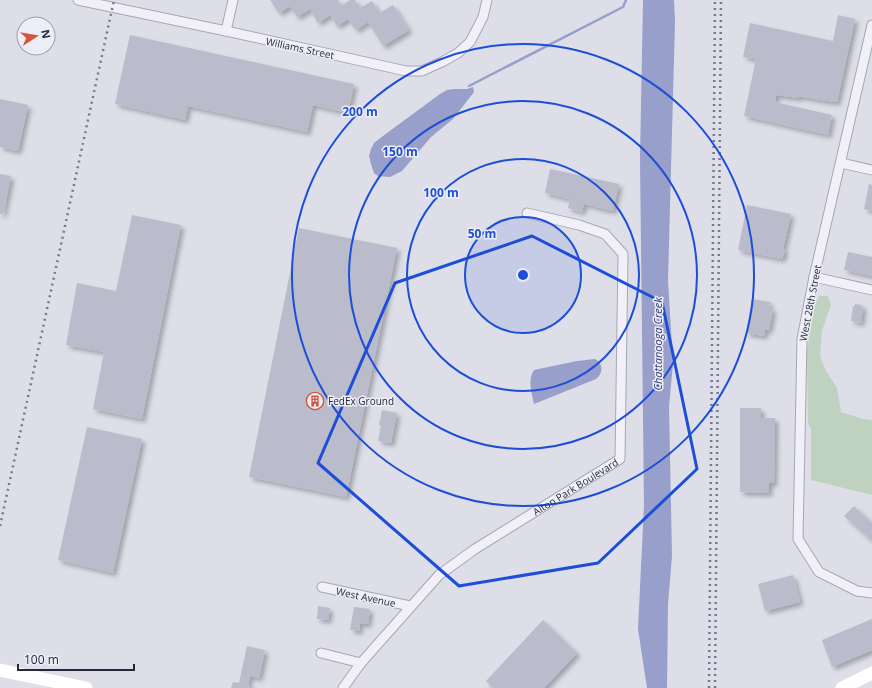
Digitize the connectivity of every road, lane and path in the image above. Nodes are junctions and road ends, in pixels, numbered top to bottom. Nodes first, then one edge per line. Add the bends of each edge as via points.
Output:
1 (78, 0) edge
2 (232, 0) edge
3 (487, 0) edge
4 (872, 25) edge
5 (226, 31) junction
6 (841, 163) junction
7 (872, 170) edge
8 (527, 213) dead end
9 (814, 277) junction
10 (872, 290) edge
11 (322, 588) dead end
12 (872, 593) edge
13 (410, 606) junction
14 (321, 653) dead end
15 (361, 663) junction
16 (0, 670) edge
17 (872, 673) edge
18 (79, 687) edge
19 (342, 688) edge
20 (842, 688) edge

1 - 5 street, Williams Street
2 - 5 street
3 - 5 street, Williams Street via 483,18 470,42 458,53 422,71 406,71
4 - 6 street, West 28th Street
6 - 7 street
6 - 9 street, West 28th Street
8 - 13 street, Alton Park Boulevard via 605,234 623,254 620,459 475,549 439,575
9 - 10 street
9 - 12 street, West 28th Street via 802,339 798,539 819,572 857,591
11 - 13 street, West Avenue
13 - 15 street, Alton Park Boulevard
14 - 15 street
15 - 19 street, Alton Park Boulevard
16 - 18 main road
17 - 20 main road

